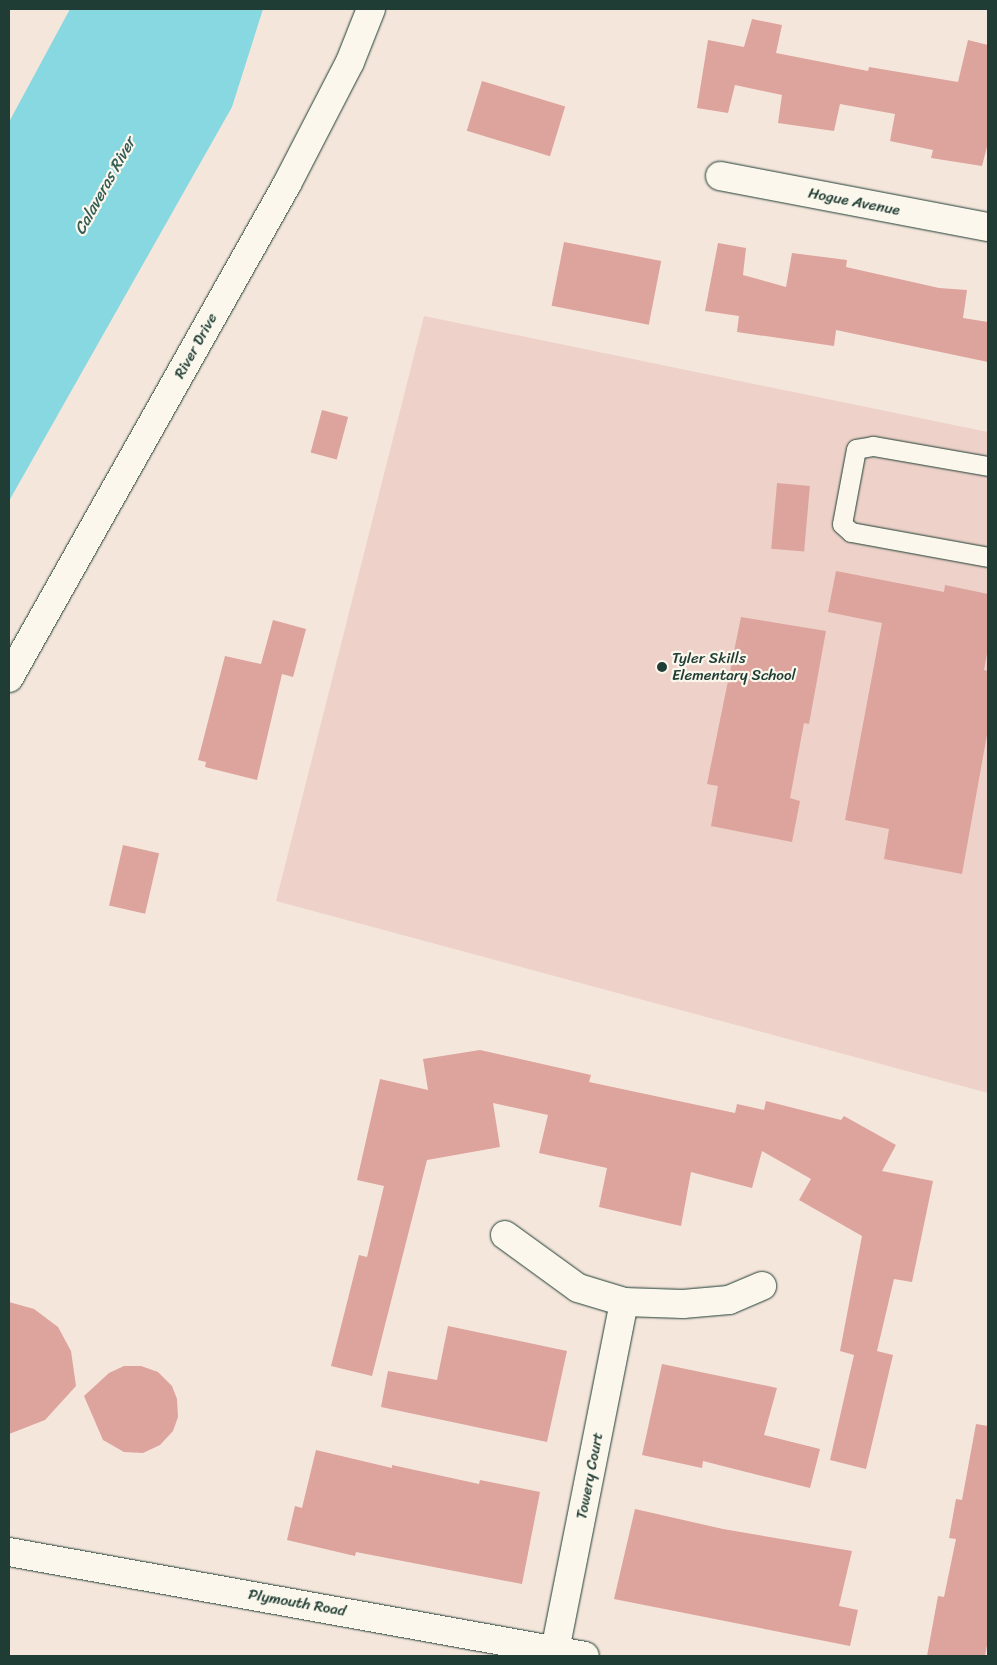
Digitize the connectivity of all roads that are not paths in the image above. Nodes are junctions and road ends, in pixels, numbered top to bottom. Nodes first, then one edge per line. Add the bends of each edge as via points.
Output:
1 (371, 9) edge
2 (720, 176) dead end
3 (988, 227) edge
4 (988, 466) edge
5 (988, 557) edge
6 (9, 678) edge
7 (505, 1236) dead end
8 (762, 1286) dead end
9 (624, 1302) junction
10 (9, 1552) edge
11 (555, 1651) junction
12 (585, 1656) edge

1 - 6 street, River Drive via 350,62 287,184
2 - 3 street, Hogue Avenue
4 - 5 lane via 873,446 856,449 842,524 852,532
7 - 9 street via 578,1288
8 - 9 street via 729,1300 683,1304
9 - 11 street, Towery Court
10 - 11 street, Plymouth Road
11 - 12 street, Plymouth Road

